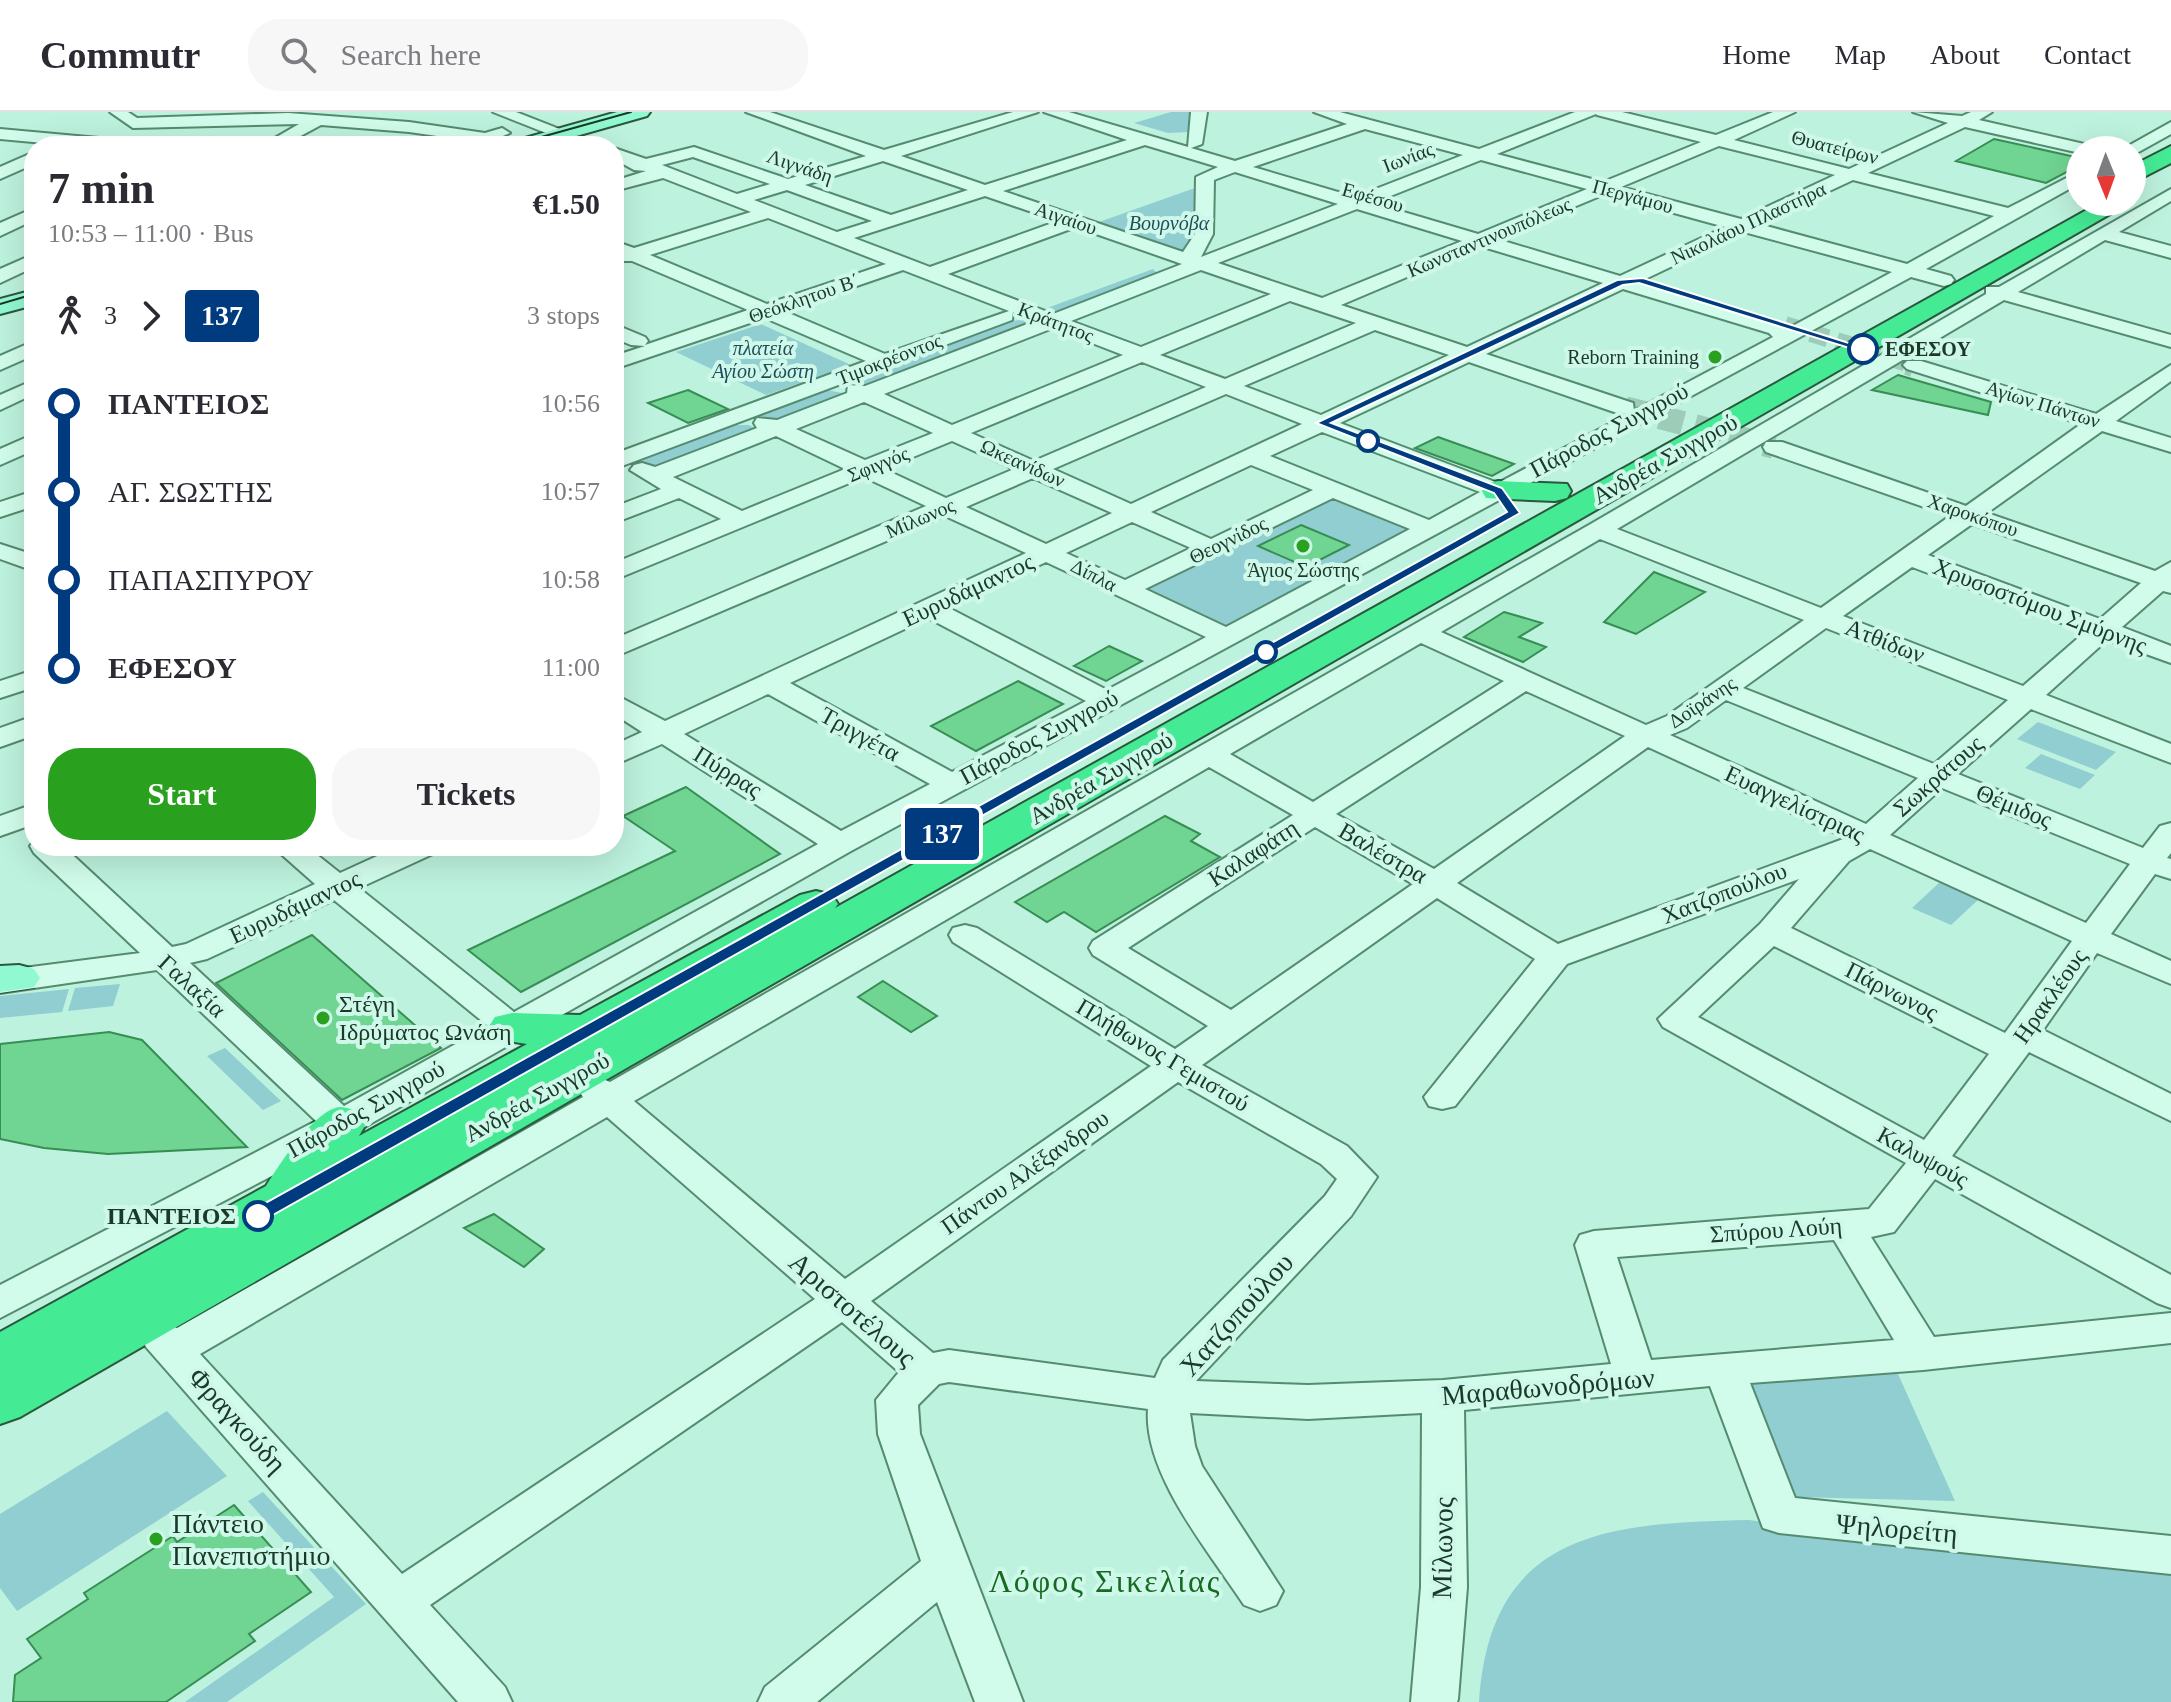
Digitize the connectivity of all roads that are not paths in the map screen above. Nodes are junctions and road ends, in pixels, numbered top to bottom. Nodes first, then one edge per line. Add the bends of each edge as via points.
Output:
1 (118, 112) edge
2 (501, 112) edge
3 (606, 112) edge
4 (640, 112) edge
5 (754, 112) edge
6 (1030, 112) edge
7 (1052, 112) edge
8 (1087, 112) edge
9 (1199, 112) edge
10 (1322, 112) edge
11 (1396, 112) edge
12 (1590, 112) edge
13 (1603, 112) edge
14 (1787, 112) edge
15 (1921, 112) edge
16 (1984, 112) edge
17 (330, 114) edge
18 (283, 115) edge
19 (822, 116) dead end
20 (216, 117) edge
21 (1964, 121) junction
22 (1364, 123) junction
23 (99, 125) dead end
24 (792, 125) junction
25 (409, 127) junction
26 (2171, 127) edge
27 (4, 128) edge
28 (552, 130) junction
29 (34, 136) edge
30 (76, 136) edge
31 (177, 136) edge
32 (288, 136) edge
33 (389, 136) edge
34 (527, 136) edge
35 (539, 136) edge
36 (568, 136) edge
37 (1144, 140) junction
38 (1718, 141) junction
39 (2146, 141) edge
40 (1194, 144) junction
41 (2066, 145) edge
42 (2171, 153) edge
43 (1478, 154) junction
44 (884, 156) junction
45 (624, 157) edge
46 (1243, 164) junction
47 (17, 165) edge
48 (624, 165) edge
49 (2146, 168) edge
50 (655, 169) junction
51 (2171, 173) edge
52 (0, 174) edge
53 (1851, 174) junction
54 (624, 182) edge
55 (2066, 183) edge
56 (787, 185) junction
57 (2146, 187) edge
58 (1605, 189) junction
59 (985, 191) junction
60 (2171, 194) edge
61 (1360, 199) junction
62 (736, 200) junction
63 (24, 208) edge
64 (768, 212) junction
65 (2009, 214) junction
66 (2066, 214) edge
67 (2091, 216) edge
68 (891, 221) junction
69 (1076, 221) junction
70 (1742, 226) junction
71 (1, 229) edge
72 (24, 230) edge
73 (2103, 234) junction
74 (1489, 237) junction
75 (836, 238) junction
76 (1204, 240) junction
77 (1238, 246) junction
78 (2171, 252) edge
79 (624, 253) edge
80 (624, 255) edge
81 (883, 256) junction
82 (1185, 258) junction
83 (0, 263) edge
84 (903, 264) junction
85 (24, 268) edge
86 (1906, 271) junction
87 (24, 272) edge
88 (929, 274) junction
89 (24, 276) edge
90 (0, 277) edge
91 (1635, 277) junction
92 (1958, 283) junction
93 (1083, 287) dead end
94 (1289, 294) junction
95 (2004, 294) junction
96 (0, 296) edge
97 (24, 300) edge
98 (1323, 305) junction
99 (759, 306) junction
100 (0, 307) edge
101 (1023, 309) junction
102 (1053, 310) junction
103 (1815, 322) junction
104 (1374, 323) junction
105 (1784, 332) junction
106 (624, 335) edge
107 (638, 341) junction
108 (2171, 341) edge
109 (624, 346) edge
110 (24, 352) edge
111 (2171, 352) edge
112 (1468, 354) junction
113 (1142, 355) junction
114 (624, 359) edge
115 (1906, 360) junction
116 (885, 361) junction
117 (0, 364) edge
118 (1876, 367) junction
119 (2171, 371) edge
120 (833, 380) junction
121 (1225, 387) junction
122 (865, 394) junction
123 (1636, 411) junction
124 (744, 413) junction
125 (2090, 420) junction
126 (1322, 423) junction
127 (776, 428) junction
128 (953, 433) junction
129 (1768, 440) junction
130 (2171, 445) edge
131 (24, 446) edge
132 (1737, 448) junction
133 (1251, 457) junction
134 (0, 458) edge
135 (624, 458) edge
136 (624, 463) edge
137 (1035, 468) junction
138 (864, 469) junction
139 (654, 476) junction
140 (681, 489) junction
141 (1332, 490) junction
142 (24, 502) edge
143 (946, 507) junction
144 (0, 510) edge
145 (1548, 510) junction
146 (1957, 510) junction
147 (624, 512) edge
148 (1133, 512) junction
149 (741, 520) junction
150 (1428, 528) junction
151 (1211, 548) junction
152 (0, 551) edge
153 (1048, 552) junction
154 (1909, 557) junction
155 (24, 559) edge
156 (624, 568) edge
157 (2167, 578) edge
158 (1124, 590) junction
159 (929, 608) junction
160 (1816, 614) junction
161 (2103, 629) junction
162 (1419, 632) junction
163 (1227, 637) junction
164 (624, 645) edge
165 (2171, 655) edge
166 (1526, 679) junction
167 (24, 682) edge
168 (769, 683) junction
169 (1722, 689) junction
170 (0, 690) edge
171 (2029, 696) junction
172 (1106, 701) junction
173 (624, 708) edge
174 (24, 729) edge
175 (664, 733) junction
176 (1646, 735) junction
177 (0, 738) edge
178 (624, 751) edge
179 (1208, 754) junction
180 (2171, 754) edge
181 (1940, 775) junction
182 (952, 784) junction
183 (1314, 814) junction
184 (2171, 832) edge
185 (1868, 838) junction
186 (840, 844) junction
187 (1838, 854) junction
188 (55, 856) edge
189 (299, 856) edge
190 (403, 856) edge
191 (2160, 866) edge
192 (1435, 883) junction
193 (336, 887) junction
194 (1771, 931) junction
195 (965, 935) dead end
196 (2092, 936) junction
197 (1555, 957) junction
198 (163, 959) junction
199 (2171, 974) edge
200 (5, 977) edge
201 (1675, 1019) joint
202 (1232, 1026) junction
203 (512, 1028) junction
204 (2018, 1043) junction
205 (1176, 1065) junction
206 (592, 1068) junction
207 (1442, 1097) dead end
208 (2171, 1109) edge
209 (341, 1124) junction
210 (1930, 1161) junction
211 (1358, 1177) joint
212 (283, 1201) junction
213 (1845, 1226) junction
214 (2165, 1281) edge
215 (842, 1301) junction
216 (0, 1303) edge
217 (2171, 1328) edge
218 (159, 1334) junction
219 (1923, 1354) junction
220 (0, 1358) edge
221 (1724, 1369) junction
222 (926, 1371) junction
223 (1636, 1378) junction
224 (1171, 1396) junction
225 (1443, 1396) junction
226 (0, 1401) edge
227 (2171, 1555) edge
228 (946, 1567) junction
229 (1260, 1591) dead end
230 (399, 1601) junction
231 (1434, 1699) dead end
232 (488, 1702) edge
233 (782, 1702) edge
234 (999, 1702) edge

1 - 20 street via 133,123
2 - 28 street
3 - 28 main road
4 - 28 main road
5 - 24 street, Αιγαίου
6 - 44 street
7 - 37 street, Εφέσου
8 - 40 street, Εφέσου
9 - 40 street
10 - 22 street, Περγάμου
11 - 22 street
12 - 43 street, Ιωνίας
13 - 38 street, Θυατείρων
14 - 38 street, Κωνσταντινουπόλεως
15 - 21 street
16 - 21 street, Νικολάου Πλαστήρα
17 - 18 street
17 - 25 street
17 - 25 street via 440,128
17 - 32 street
18 - 20 street
19 - 24 street
20 - 31 street
21 - 41 street
21 - 53 street, Νικολάου Πλαστήρα
22 - 43 street, Περγάμου
22 - 46 street
23 - 30 street
24 - 44 street, Αιγαίου
25 - 33 street
26 - 39 street
27 - 29 street
28 - 34 main road
28 - 35 main road
28 - 36 street
37 - 46 street, Εφέσου
37 - 59 street
38 - 53 street, Θυατείρων
38 - 58 street, Κωνσταντινουπόλεως
40 - 46 street, Εφέσου
42 - 49 highway
43 - 58 street, Περγάμου
43 - 61 street, Ιωνίας
44 - 56 street
44 - 59 street, Αιγαίου
45 - 50 street, Κράτητος
46 - 61 street, Εφέσου
46 - 76 street via 1205,177
47 - 52 street
48 - 50 street
50 - 54 street
50 - 56 street, Λιγνάδη via 694,152
50 - 62 street, Κράτητος
51 - 57 highway
53 - 65 street, Θυατείρων
53 - 70 street, Νικολάου Πλαστήρα
55 - 65 street, Πάροδος Συγγρού
56 - 62 street
56 - 68 street, Λιγνάδη
58 - 70 street, Περγάμου
58 - 74 street, Κωνσταντινουπόλεως
59 - 68 street
59 - 69 street, Αιγαίου
60 - 73 street, Πάροδος Συγγρού
61 - 74 street, Εφέσου
61 - 77 street, Ιωνίας
62 - 64 street, Κράτητος
63 - 71 street
64 - 75 street, Κράτητος
64 - 79 street
65 - 86 street, Πάροδος Συγγρού
66 - 92 highway, Ανδρέα Συγγρού
67 - 92 highway, Ανδρέα Συγγρού
68 - 75 street
69 - 82 street, Αιγαίου
69 - 88 street
70 - 86 street, Περγάμου
70 - 91 street, Νικολάου Πλαστήρα
71 - 72 street
73 - 78 street
73 - 95 street, Πάροδος Συγγρού
74 - 91 street, Εφέσου
74 - 98 street, Κωνσταντινουπόλεως
75 - 81 street, Κράτητος
76 - 77 street
76 - 82 street via 1194,255
77 - 82 street, Ιωνίας
80 - 99 street
81 - 84 street, Κράτητος
81 - 99 street, Θεόκλητου Β΄
82 - 93 street
82 - 94 street, Αιγαίου
82 - 102 street, Τιμοκρέοντος
83 - 85 street
84 - 88 street, Κράτητος
84 - 99 street, Θεόκλητου Β΄
86 - 92 street, Περγάμου
86 - 103 street, Πάροδος Συγγρού
87 - 90 street
88 - 101 street, Κράτητος
89 - 96 main road
91 - 103 street
91 - 105 street, Εφέσου
91 - 112 street, Νικολάου Πλαστήρα
92 - 95 street, Περγάμου
92 - 145 highway, Ανδρέα Συγγρού
94 - 98 street, Αιγαίου
94 - 113 street, Σφιγγός
95 - 108 street, Περγάμου
95 - 115 street, Πάροδος Συγγρού
97 - 100 main road
98 - 104 street, Αιγαίου
99 - 107 street, Θεόκλητου Β΄
99 - 114 street, Θεόκλητου Β΄
99 - 116 street
101 - 102 street, Κράτητος
101 - 116 street, Τιμοκρέοντος
102 - 113 street, Κράτητος
102 - 122 street, Τιμοκρέοντος
103 - 105 street, Πάροδος Συγγρού
104 - 112 street, Αιγαίου
104 - 121 street, Μίλωνος
105 - 123 street, Πάροδος Συγγρού
106 - 107 street
107 - 109 street, Θεόκλητου Β΄
110 - 117 street
111 - 125 street, Δοϊράνης
112 - 123 street, Αιγαίου via 1478,367
112 - 126 street, Νικολάου Πλαστήρα
113 - 121 street, Κράτητος
113 - 128 street, Σφιγγός
115 - 118 street, Πάροδος Συγγρού
115 - 125 street, Αγίων Πάντων
116 - 120 street, Τιμοκρέοντος
118 - 125 street, Αγίων Πάντων via 1898,368
118 - 129 street, Πάροδος Συγγρού
119 - 125 street, Δοϊράνης
120 - 122 street, Ωκεανίδων
120 - 124 street, Τιμοκρέοντος
121 - 126 street, Κράτητος
121 - 137 street, Μίλωνος
122 - 127 street, Τιμοκρέοντος
122 - 128 street, Ωκεανίδων
123 - 145 street, Πάροδος Συγγρού
124 - 127 street, Δίπλα
124 - 135 street, Τιμοκρέοντος
125 - 130 street, Αγίων Πάντων
125 - 146 street, Δοϊράνης
126 - 133 street, Ευρυδάμαντος
126 - 145 street, Κράτητος
127 - 138 street, Δίπλα
127 - 139 street, Τιμοκρέοντος
128 - 137 street, Ωκεανίδων
128 - 138 street, Σφιγγός
129 - 132 street, Πάροδος Συγγρού
129 - 146 street, Χαροκόπου
131 - 134 street
132 - 145 street, Πάροδος Συγγρού
132 - 146 street, Χαροκόπου via 1756,448
133 - 141 street
133 - 148 street, Ευρυδάμαντος
136 - 139 street
137 - 143 street, Μίλωνος
137 - 148 street, Ωκεανίδων
138 - 143 street, Δίπλα
138 - 149 street, Σφιγγός
139 - 140 street
140 - 147 street
140 - 149 street
141 - 150 street
141 - 151 street, Θεογνίδος
142 - 144 street
143 - 153 street, Δίπλα
143 - 164 street, Μίλωνος
145 - 150 street, Πάροδος Συγγρού
145 - 160 street, Ατθίδων
145 - 162 street, Πάροδος Συγγρού
145 - 206 highway, Ανδρέα Συγγρού
146 - 154 street, Δοϊράνης
146 - 157 street, Χαροκόπου
146 - 160 street, Δοϊράνης
148 - 151 street, Ωκεανίδων
148 - 153 street, Ευρυδάμαντος
149 - 156 street, Σφιγγός
150 - 163 street, Πάροδος Συγγρού
151 - 158 street, Θεογνίδος
152 - 155 street
153 - 158 street, Δίπλα
153 - 159 street, Ευρυδάμαντος
154 - 160 street, Δοϊράνης
154 - 161 street, Χρυσοστόμου Σμύρνης
157 - 161 street, Σωκράτους
158 - 163 street, Δίπλα
159 - 168 street, Ευρυδάμαντος
159 - 172 street
160 - 169 street, Δοϊράνης
160 - 171 street, Ατθίδων
160 - 176 street, Δοϊράνης via 1657,715
161 - 165 street, Χρυσοστόμου Σμύρνης
161 - 171 street, Σωκράτους
162 - 166 street, Ευαγγελίστριας
162 - 179 street, Πάροδος Συγγρού
163 - 172 street, Πάροδος Συγγρού
166 - 176 street, Ευαγγελίστριας
166 - 183 street, Καλαφάτη
167 - 170 street
168 - 175 street, Ευρυδάμαντος
168 - 182 street, Τριγγέτα
169 - 176 street, Δοϊράνης via 1677,722
169 - 181 street, Θέμιδος
171 - 180 street, Ατθίδων
171 - 181 street, Σωκράτους
172 - 182 street, Πάροδος Συγγρού
173 - 175 street, Πύρρας
174 - 177 street
175 - 178 street, Ευρυδάμαντος
175 - 186 street, Πύρρας
176 - 185 street, Ευαγγελίστριας
176 - 192 street, Πάντου Αλέξανδρου
179 - 183 street, Βαλέστρα
179 - 206 street, Πάροδος Συγγρού
181 - 185 street, Σωκράτους
181 - 191 street, Θέμιδος
182 - 186 street, Πάροδος Συγγρού
183 - 192 street, Βαλέστρα
183 - 202 street, Καλαφάτη via 1105,948
184 - 191 street, Ηρακλέους
185 - 187 street, Σωκράτους
185 - 196 street, Ευαγγελίστριας
186 - 203 street, Πάροδος Συγγρού
187 - 194 street, Σωκράτους
187 - 197 street, Χατζοπούλου
188 - 198 street, Γαλαξία
189 - 193 street
190 - 193 street, Ευρυδάμαντος
191 - 196 street, Ηρακλέους
192 - 197 street, Βαλέστρα
192 - 202 street, Πάντου Αλέξανδρου
193 - 198 street, Ευρυδάμαντος via 218,943
193 - 203 street
194 - 201 street, Σωκράτους
194 - 204 street, Πάρνωνος
195 - 205 street, Πλήθωνος Γεμιστού
196 - 199 street, Ευαγγελίστριας
196 - 204 street, Ηρακλέους
197 - 207 street
198 - 200 street, Ευρυδάμαντος
198 - 209 street, Γαλαξία
201 - 210 street, Καλυψούς
202 - 205 street, Πάντου Αλέξανδρου
203 - 206 highway
203 - 209 street, Πάροδος Συγγρού
204 - 208 street, Πάρνωνος
204 - 210 street, Ηρακλέους
205 - 211 street, Πλήθωνος Γεμιστού via 1334,1155
205 - 215 street, Πάντου Αλέξανδρου
206 - 212 highway, Ανδρέα Συγγρού
206 - 215 street, Αριστοτέλους
206 - 218 highway, Ανδρέα Συγγρού
209 - 212 highway
209 - 216 street, Πάροδος Συγγρού
210 - 213 street, Σπύρου Λούη via 1880,1222
210 - 214 street, Καλυψούς
211 - 224 street, Χατζοπούλου via 1338,1206 1178,1371
212 - 220 highway, Ανδρέα Συγγρού
213 - 219 street
213 - 223 street, Σπύρου Λούη via 1594,1245
215 - 222 street, Αριστοτέλους
215 - 230 street, Πάντου Αλέξανδρου
217 - 219 street, Μαραθωνοδρόμων
218 - 226 highway, Ανδρέα Συγγρού
218 - 230 street, Φραγκούδη
219 - 221 street, Μαραθωνοδρόμων
221 - 223 street, Μαραθωνοδρόμων
221 - 227 street, Ψηλορείτη via 1779,1515
222 - 224 street, Μαραθωνοδρόμων via 949,1366
222 - 228 street, Αριστοτέλους via 897,1400 896,1417
223 - 225 street, Μαραθωνοδρόμων
224 - 225 street, Μαραθωνοδρόμων via 1308,1402
224 - 229 street, Χατζοπούλου via 1169,1425 1178,1464
225 - 231 street, Μίλωνος via 1443,1541
228 - 233 street
228 - 234 street, Αριστοτέλους
230 - 232 street, Φραγκούδη

